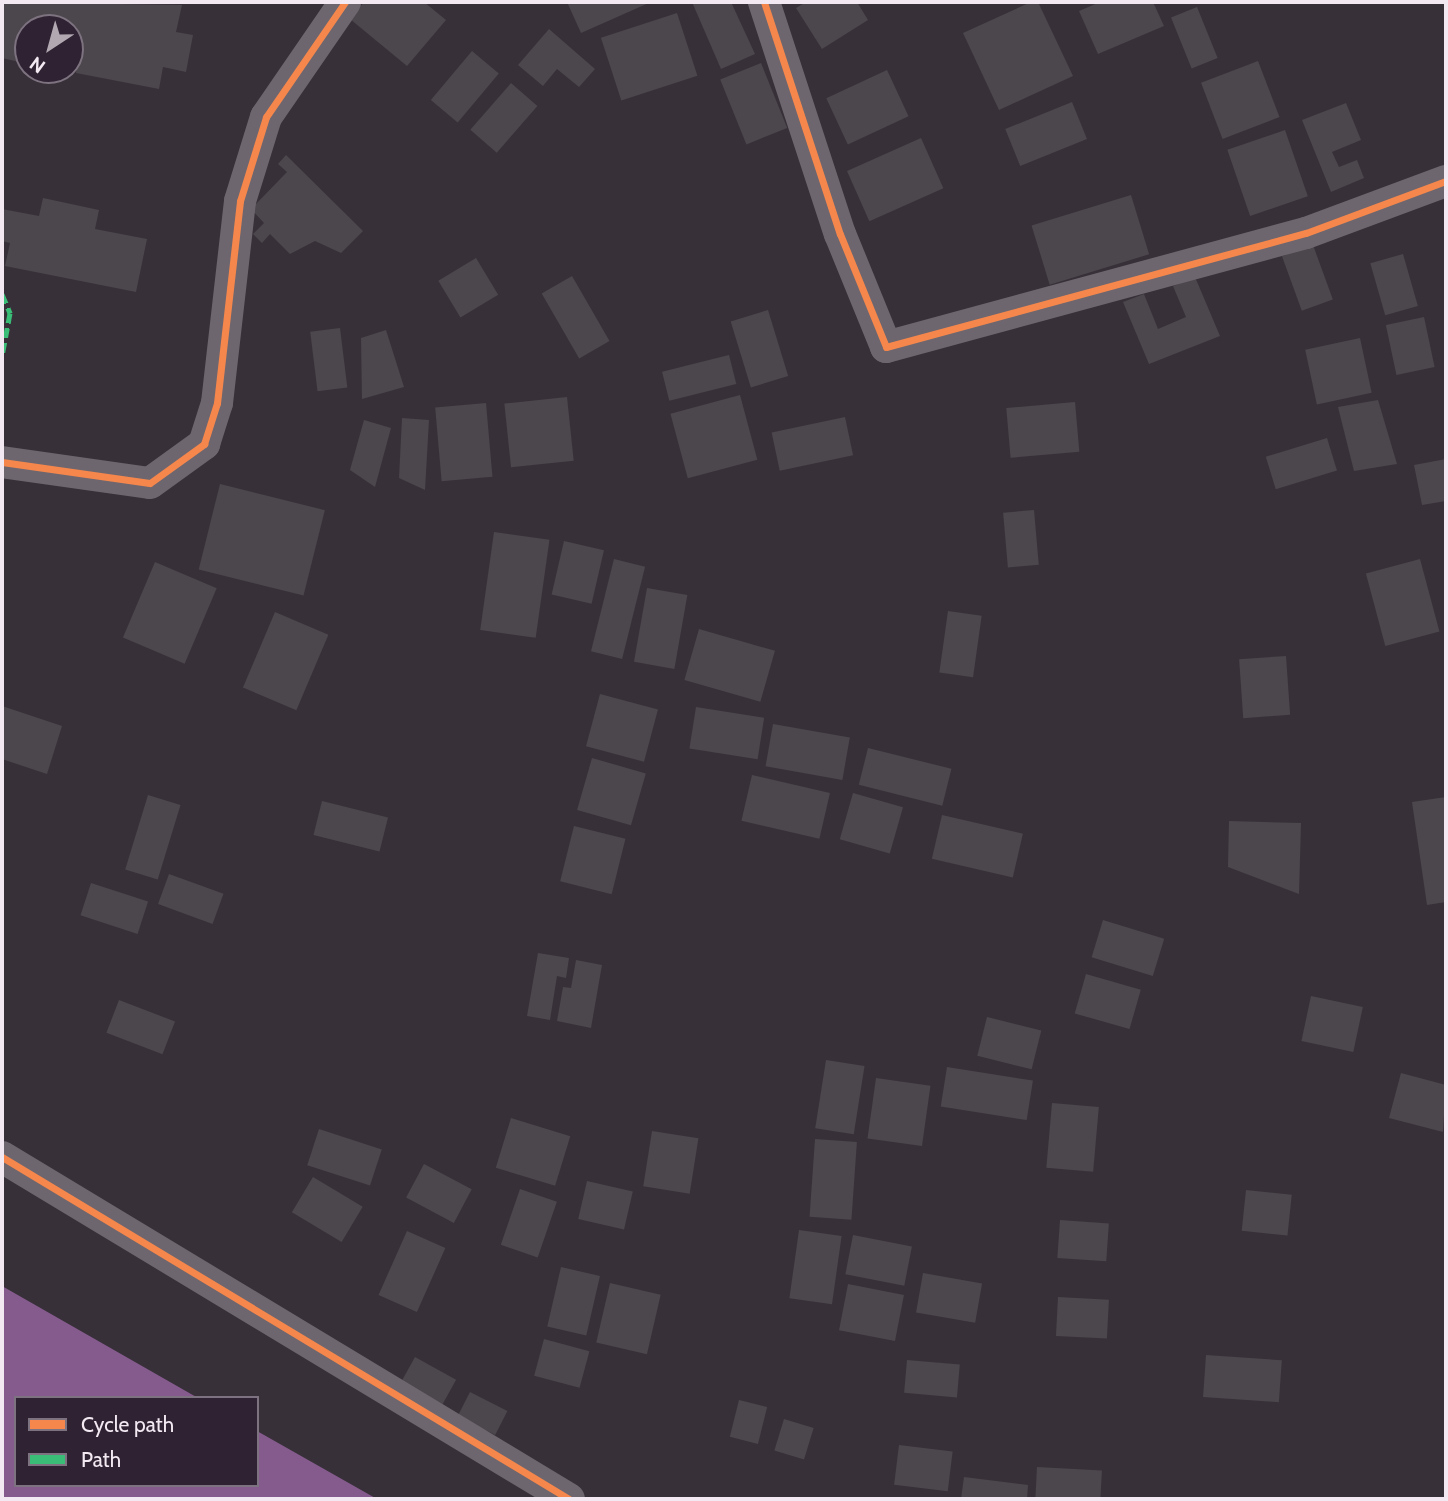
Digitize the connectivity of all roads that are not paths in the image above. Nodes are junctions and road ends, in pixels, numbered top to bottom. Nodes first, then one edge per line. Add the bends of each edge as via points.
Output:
1 (345, 2) edge
2 (764, 2) edge
3 (1446, 181) edge
4 (2, 461) edge
5 (2, 1157) edge
6 (569, 1499) edge

1 - 4 street via 267,117 240,201 217,403 204,444 150,483
2 - 3 street via 840,234 886,347 1306,233
5 - 6 street

